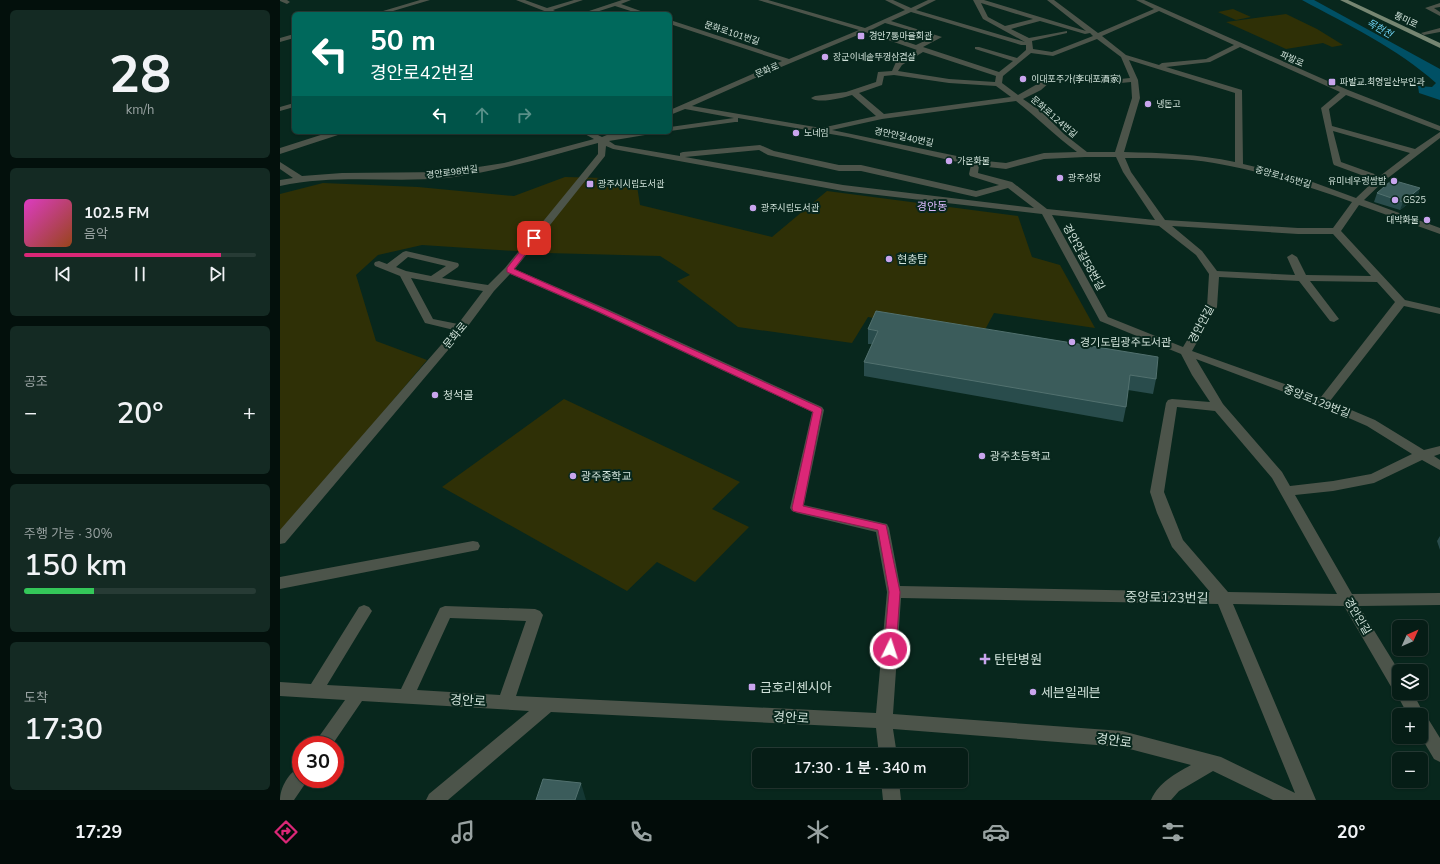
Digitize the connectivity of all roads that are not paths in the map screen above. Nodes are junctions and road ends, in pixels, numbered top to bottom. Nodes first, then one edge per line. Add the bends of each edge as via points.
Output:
1 (427, 0) edge
2 (524, 0) edge
3 (580, 0) edge
4 (628, 0) edge
5 (761, 0) edge
6 (888, 0) edge
7 (933, 0) edge
8 (977, 0) edge
9 (1050, 0) edge
10 (1139, 0) edge
11 (1342, 0) edge
12 (1353, 0) edge
13 (615, 4) junction
14 (1440, 5) edge
15 (1159, 9) junction
16 (547, 10) junction
17 (911, 10) junction
18 (383, 12) edge
19 (552, 12) edge
20 (589, 12) edge
21 (640, 12) edge
22 (1440, 14) edge
23 (1040, 19) junction
24 (884, 21) junction
25 (672, 23) edge
26 (1005, 28) junction
27 (865, 30) junction
28 (1440, 30) edge
29 (1065, 32) dead end
30 (1424, 32) junction
31 (1098, 36) junction
32 (292, 37) edge
33 (280, 40) edge
34 (1440, 40) edge
35 (1029, 46) junction
36 (1239, 46) junction
37 (1440, 46) edge
38 (920, 48) junction
39 (978, 48) dead end
40 (1124, 56) junction
41 (789, 61) junction
42 (1018, 61) junction
43 (1208, 61) junction
44 (1155, 66) junction
45 (894, 73) junction
46 (1000, 75) junction
47 (1187, 75) junction
48 (1134, 80) junction
49 (998, 84) junction
50 (1345, 92) junction
51 (854, 93) junction
52 (815, 98) dead end
53 (1018, 98) junction
54 (292, 106) edge
55 (685, 107) junction
56 (280, 109) edge
57 (672, 112) edge
58 (882, 117) junction
59 (746, 118) junction
60 (1328, 126) junction
61 (672, 129) edge
62 (1440, 129) edge
63 (817, 130) junction
64 (332, 134) edge
65 (589, 134) edge
66 (616, 134) edge
67 (639, 134) edge
68 (1440, 134) edge
69 (602, 140) junction
70 (280, 151) edge
71 (1416, 152) junction
72 (1085, 154) junction
73 (1119, 154) junction
74 (666, 156) junction
75 (976, 163) junction
76 (280, 165) edge
77 (1006, 166) junction
78 (1239, 166) junction
79 (299, 178) junction
80 (1381, 179) junction
81 (280, 183) edge
82 (1009, 185) junction
83 (1357, 202) junction
84 (1045, 212) junction
85 (1162, 224) junction
86 (1336, 231) junction
87 (1440, 232) edge
88 (1292, 257) dead end
89 (510, 270) junction
90 (404, 274) junction
91 (1214, 274) junction
92 (1302, 278) junction
93 (433, 279) junction
94 (1380, 279) junction
95 (490, 289) junction
96 (1401, 302) junction
97 (1440, 311) edge
98 (1334, 319) dead end
99 (461, 328) junction
100 (1186, 352) junction
101 (1323, 402) junction
102 (1219, 407) junction
103 (1440, 450) edge
104 (1422, 455) junction
105 (1440, 466) edge
106 (1286, 491) junction
107 (280, 539) edge
108 (473, 546) dead end
109 (280, 583) edge
110 (894, 592) junction
111 (1223, 597) junction
112 (1440, 599) edge
113 (1348, 600) junction
114 (364, 611) dead end
115 (1392, 673) edge
116 (280, 689) edge
117 (315, 691) junction
118 (358, 694) junction
119 (406, 696) junction
120 (506, 703) junction
121 (548, 705) junction
122 (884, 721) junction
123 (1428, 734) edge
124 (328, 736) edge
125 (887, 748) edge
126 (1440, 754) edge
127 (1212, 762) junction
128 (292, 788) edge
129 (891, 788) edge
130 (284, 800) edge
131 (435, 800) edge
132 (892, 800) edge
133 (1160, 800) edge
134 (1291, 800) edge
135 (1307, 800) edge

1 - 18 street
2 - 16 street
3 - 16 street
4 - 13 street
5 - 27 street
6 - 17 street
7 - 17 street, 문화로
8 - 23 street
8 - 26 street via 985,18
9 - 31 street
10 - 15 street, 파발로
11 - 37 main road, 통미로
12 - 30 main road, 통미로
13 - 20 street
13 - 21 street
14 - 22 street via 1428,8
15 - 31 street
15 - 36 street, 파발로
16 - 19 street
17 - 24 street, 문화로
17 - 35 street
23 - 26 street
23 - 31 street
24 - 27 street, 문화로
24 - 38 street via 938,37
25 - 41 street, 문화로101번길
26 - 35 street
27 - 38 street
27 - 41 street, 문화로
28 - 30 street
29 - 35 street
30 - 34 main road, 통미로
31 - 35 street via 1052,54
31 - 40 street
32 - 33 street
35 - 42 street
36 - 43 street
36 - 50 street, 파발로
38 - 45 street via 899,64
38 - 46 street
39 - 42 street
40 - 44 street
40 - 48 street
41 - 55 street, 문화로
42 - 46 street
43 - 44 street
43 - 47 street
44 - 47 street
45 - 49 street via 949,81
45 - 51 street via 881,74 879,83
46 - 49 street
47 - 78 street via 1239,92
48 - 53 street via 1048,80
48 - 73 street via 1136,98
49 - 53 street, 문화로124번길
50 - 60 street via 1325,108
50 - 62 street, 파발로
51 - 52 street via 833,98
51 - 58 street
53 - 58 street
53 - 72 street, 문화로124번길
54 - 56 street
55 - 57 street, 문화로
55 - 59 street, 경안안길40번길
58 - 63 street
59 - 61 street
59 - 63 street, 경안안길40번길
60 - 71 street
60 - 80 street via 1337,162
63 - 75 street, 경안안길40번길
64 - 70 street
65 - 69 street
66 - 69 street
67 - 69 street
68 - 71 street
69 - 74 street via 613,147
69 - 79 street, 경안로98번길 via 488,168 447,175
69 - 89 street, 문화로 via 602,154
71 - 80 street
72 - 73 street, 경안안길40번길
72 - 77 street, 경안안길40번길 via 1044,156
73 - 78 street, 중앙로145번길 via 1213,160
73 - 85 street via 1127,172
74 - 82 street via 760,147 778,155 839,168 861,168 976,194
74 - 84 street via 843,188
75 - 77 street, 경안안길40번길
75 - 82 street, 경안안길58번길 via 973,174
76 - 79 street
77 - 82 street
78 - 83 street, 중앙로145번길 via 1296,179
79 - 81 street, 경안로98번길
80 - 83 street
82 - 84 street, 경안안길58번길
83 - 86 street
83 - 87 street, 중앙로145번길
84 - 85 street
84 - 100 street, 경안안길58번길 via 1104,319
85 - 86 street
85 - 91 street via 1199,253
86 - 94 street
88 - 92 street
89 - 95 street, 문화로
89 - 110 street via 818,410 797,508 882,528
90 - 93 street
90 - 93 street via 383,266 406,254 454,265
90 - 99 street via 429,321
91 - 92 street
91 - 100 street, 경안안길 via 1212,307
92 - 94 street
92 - 98 street
93 - 95 street
94 - 96 street
95 - 99 street, 문화로
96 - 97 street
96 - 101 street
99 - 107 street, 문화로
100 - 101 street, 중앙로129번길
100 - 102 street, 경안안길
101 - 104 street, 중앙로129번길 via 1371,423
102 - 106 street, 경안안길 via 1277,474
102 - 111 street via 1172,403 1157,492 1177,543
103 - 104 street
104 - 105 street, 중앙로129번길
104 - 106 street via 1374,478
106 - 113 street, 경안안길
108 - 109 street
110 - 111 street, 중앙로123번길
110 - 122 street
111 - 113 street, 중앙로123번길
111 - 135 street
112 - 113 street, 중앙로123번길
113 - 115 street, 경안안길
114 - 117 street
116 - 117 street, 경안로
117 - 118 street, 경안로
118 - 119 street, 경안로
118 - 124 street
119 - 120 street, 경안로
119 - 120 street via 445,612 535,615
120 - 121 street, 경안로
121 - 122 street, 경안로
121 - 131 street
122 - 125 street
122 - 127 street, 경안로 via 1122,739
123 - 126 street
127 - 133 street via 1173,785
127 - 134 street, 경안로 via 1221,764
128 - 130 street
129 - 132 street

